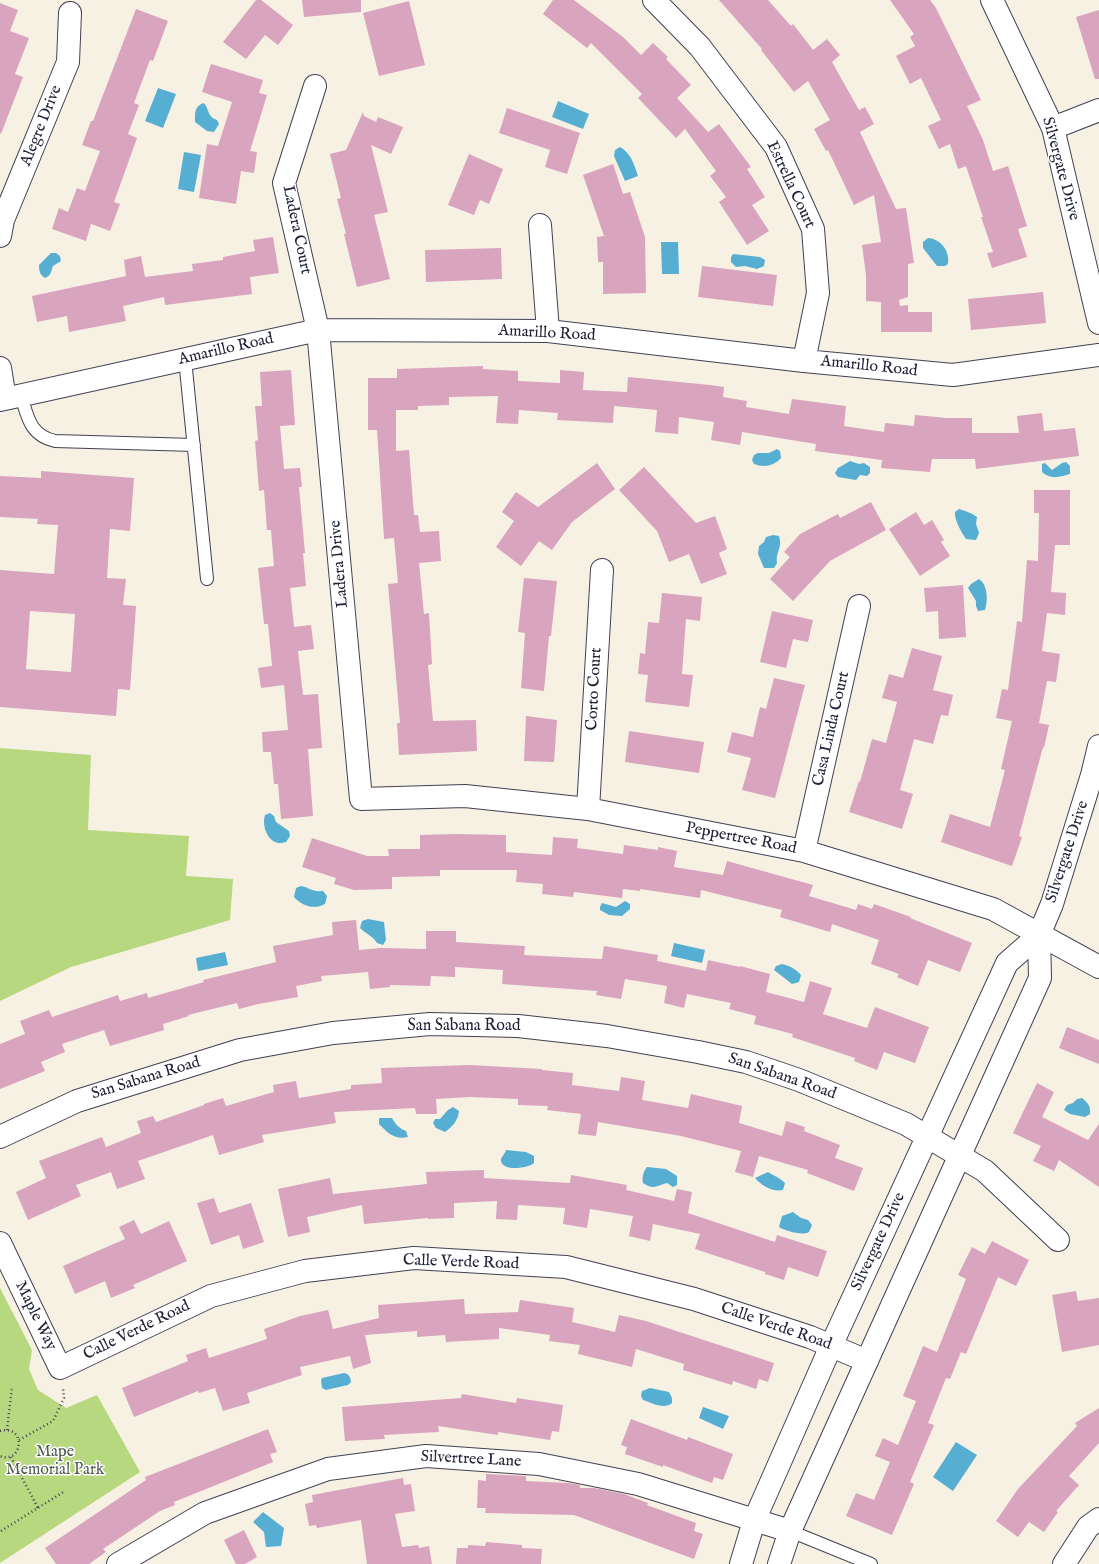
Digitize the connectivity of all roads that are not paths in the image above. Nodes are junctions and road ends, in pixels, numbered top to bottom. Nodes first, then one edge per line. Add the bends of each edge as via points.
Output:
1 (654, 0) edge
2 (992, 0) edge
3 (70, 13) dead end
4 (315, 86) dead end
5 (1099, 110) edge
6 (1053, 128) junction
7 (540, 225) dead end
8 (0, 236) edge
9 (1099, 324) edge
10 (318, 330) junction
11 (548, 331) junction
12 (1099, 355) edge
13 (185, 359) junction
14 (804, 361) junction
15 (0, 368) edge
16 (9, 398) edge
17 (194, 445) junction
18 (602, 570) dead end
19 (207, 579) dead end
20 (859, 606) dead end
21 (1099, 746) edge
22 (362, 799) joint
23 (588, 809) junction
24 (804, 852) junction
25 (1039, 935) junction
26 (1099, 967) edge
27 (0, 1137) edge
28 (927, 1138) junction
29 (960, 1157) junction
30 (1058, 1240) dead end
31 (0, 1243) edge
32 (831, 1346) junction
33 (867, 1361) junction
34 (60, 1368) joint
35 (1099, 1519) edge
36 (754, 1521) junction
37 (790, 1531) junction
38 (118, 1564) edge
39 (741, 1564) edge
40 (779, 1564) edge
41 (871, 1564) edge
42 (1064, 1564) edge

1 - 14 street, Estrella Court via 700,47 776,147 813,229 818,293
2 - 6 street, Silvergate Drive
3 - 8 street, Alegre Drive via 68,62 3,220
4 - 10 street, Ladera Court via 284,183
5 - 6 street
6 - 9 street, Silvergate Drive
7 - 11 street
10 - 11 street, Amarillo Road
10 - 13 street, Amarillo Road
10 - 22 street, Ladera Drive
11 - 14 street, Amarillo Road
12 - 14 street, Amarillo Road via 953,375
13 - 16 street, Amarillo Road
13 - 17 lane
15 - 16 street
16 - 17 lane via 37,434 46,439
17 - 19 lane
18 - 23 street, Corto Court
20 - 24 street, Casa Linda Court
21 - 25 street, Silvergate Drive via 1052,904
22 - 23 street, Peppertree Road via 465,796
23 - 24 street, Peppertree Road
24 - 25 street, Peppertree Road via 993,909
25 - 26 street, Peppertree Road
25 - 28 street, Silvergate Drive via 1007,963
25 - 29 street, Silvergate Drive via 1040,978
27 - 28 street, San Sabana Road via 77,1101 240,1050 333,1033 430,1024 518,1026 607,1036 746,1062 799,1080 906,1124
28 - 29 street, San Sabana Road
28 - 32 street, Silvergate Drive
29 - 30 street, San Sabana Road via 985,1171
29 - 33 street, Silvergate Drive
31 - 34 street, Maple Way
32 - 33 street, Calle Verde Road
32 - 34 street, Calle Verde Road via 694,1299 566,1267 414,1258 306,1271 211,1296
32 - 36 street, Silvergate Drive
33 - 37 street, Silvergate Drive
35 - 42 street via 1088,1527
36 - 37 street, Silvertree Lane
36 - 38 street, Silvertree Lane via 638,1484 539,1464 426,1456 328,1469 205,1513
36 - 39 street, Silvergate Drive
37 - 40 street, Silvergate Drive
37 - 41 lane

